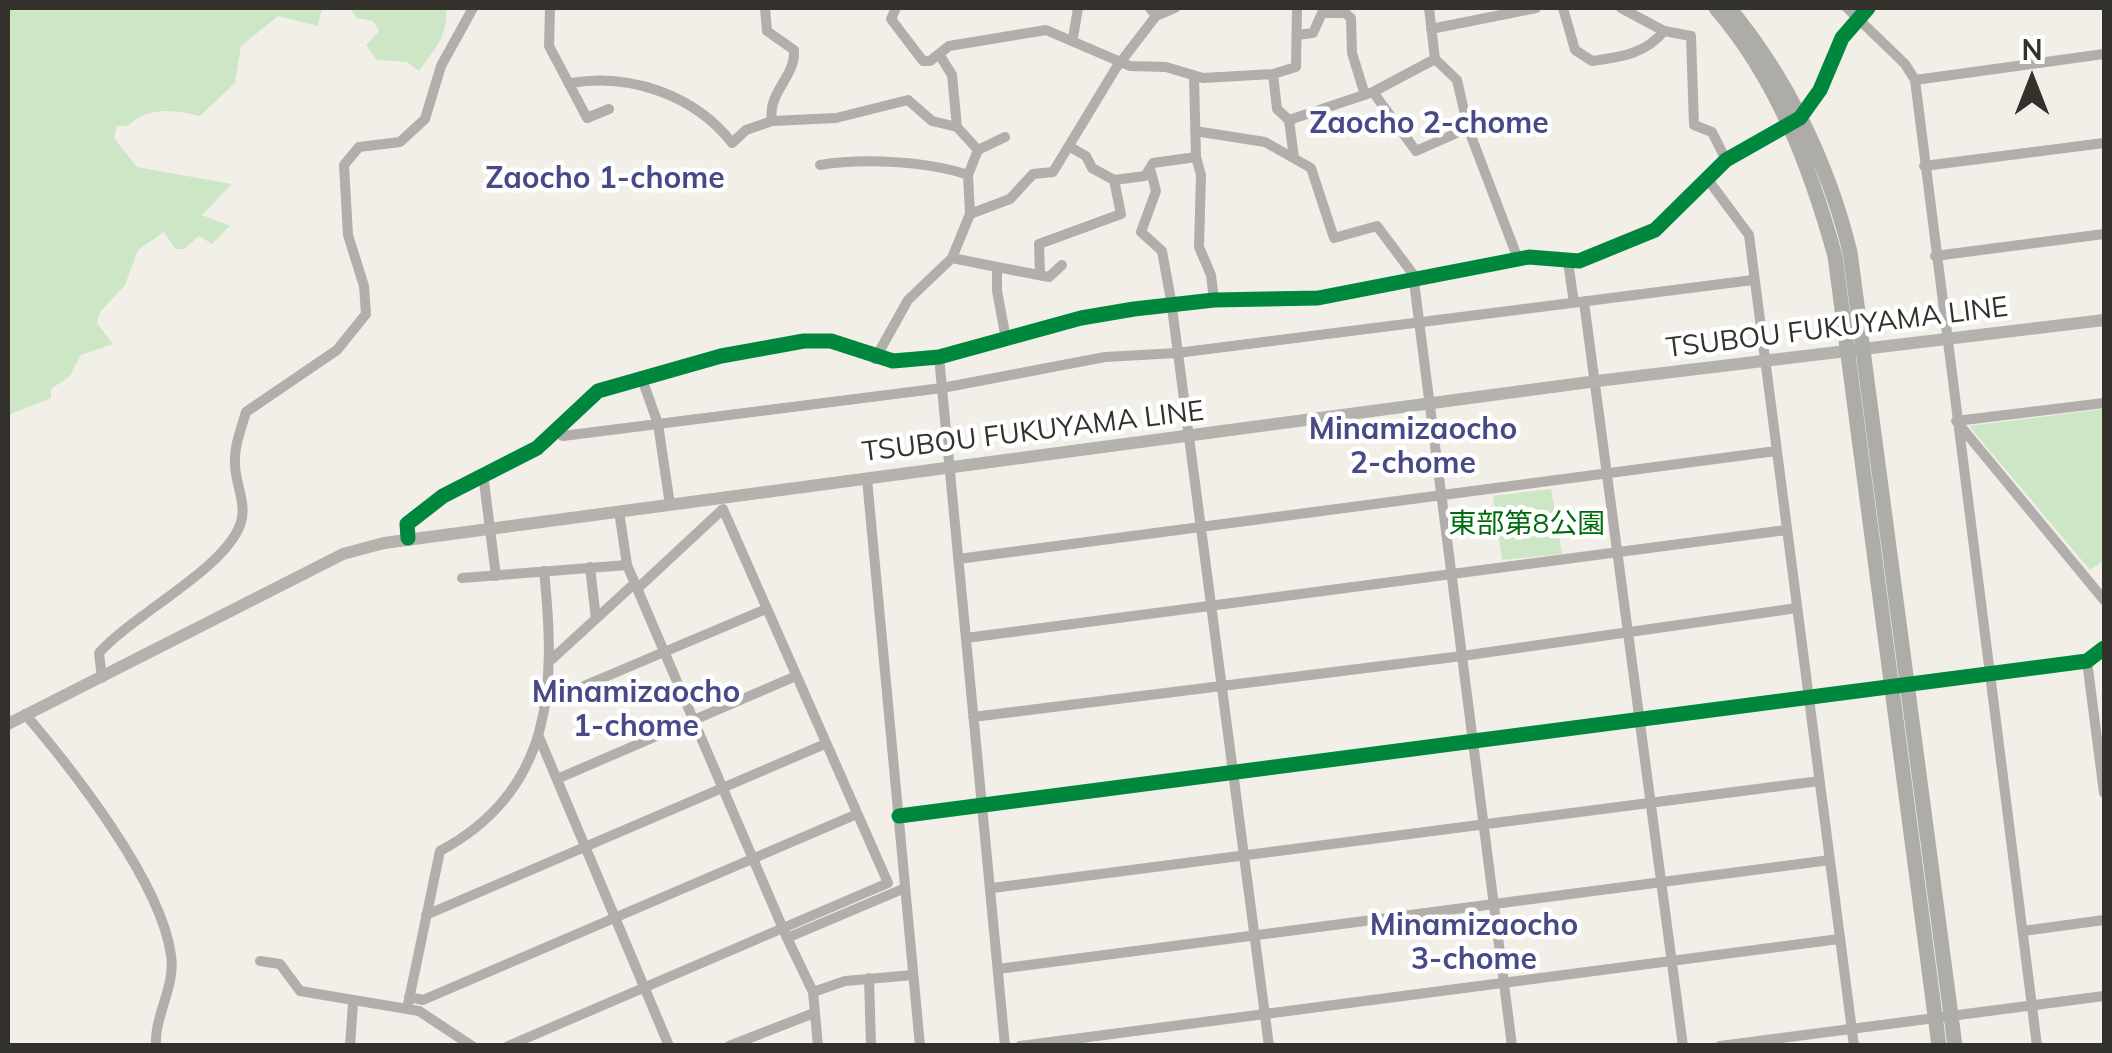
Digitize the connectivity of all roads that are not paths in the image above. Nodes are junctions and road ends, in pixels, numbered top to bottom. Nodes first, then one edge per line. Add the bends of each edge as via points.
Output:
1 (472, 8) edge
2 (550, 8) edge
3 (765, 8) edge
4 (896, 8) edge
5 (1078, 8) edge
6 (1175, 8) edge
7 (1297, 8) edge
8 (1429, 8) edge
9 (1536, 8) edge
10 (1563, 8) edge
11 (1621, 8) edge
12 (1716, 8) edge
13 (1729, 8) edge
14 (1847, 8) edge
15 (1868, 8) edge
16 (1153, 12) edge
17 (1857, 20) junction
18 (1431, 30) junction
19 (1664, 31) junction
20 (1297, 35) junction
21 (1073, 38) junction
22 (939, 54) junction
23 (2104, 54) edge
24 (1435, 59) junction
25 (1121, 62) junction
26 (1273, 74) junction
27 (1194, 76) junction
28 (1916, 80) junction
29 (571, 83) junction
30 (1369, 93) junction
31 (610, 109) dead end
32 (1289, 120) junction
33 (772, 121) junction
34 (1794, 121) junction
35 (957, 127) junction
36 (1468, 128) junction
37 (1195, 131) junction
38 (1005, 137) dead end
39 (2104, 143) edge
40 (1070, 147) junction
41 (978, 150) junction
42 (1196, 157) junction
43 (1294, 158) junction
44 (1726, 160) junction
45 (820, 165) dead end
46 (1924, 166) junction
47 (1151, 172) junction
48 (968, 175) junction
49 (1706, 177) junction
50 (1114, 180) junction
51 (970, 214) junction
52 (2104, 234) edge
53 (1935, 256) junction
54 (952, 258) junction
55 (1518, 259) junction
56 (1568, 262) junction
57 (1062, 265) dead end
58 (997, 267) junction
59 (1040, 274) junction
60 (1753, 280) junction
61 (1413, 283) junction
62 (1214, 300) junction
63 (1579, 302) junction
64 (1170, 306) junction
65 (2104, 320) edge
66 (1418, 323) junction
67 (1006, 338) junction
68 (1947, 341) junction
69 (1858, 350) junction
70 (1177, 353) junction
71 (939, 357) junction
72 (875, 358) junction
73 (1765, 360) junction
74 (641, 376) junction
75 (1597, 381) junction
76 (942, 388) junction
77 (2104, 402) edge
78 (1429, 406) junction
79 (1956, 422) junction
80 (658, 424) junction
81 (557, 433) junction
82 (1187, 437) junction
83 (1776, 451) junction
84 (949, 468) junction
85 (483, 474) junction
86 (1610, 476) junction
87 (867, 479) junction
88 (1441, 498) junction
89 (670, 504) junction
90 (620, 511) junction
91 (490, 528) junction
92 (1199, 529) junction
93 (1786, 530) junction
94 (408, 538) junction
95 (1619, 553) junction
96 (958, 559) junction
97 (627, 565) junction
98 (590, 566) junction
99 (544, 571) junction
100 (496, 576) junction
101 (1451, 576) junction
102 (462, 578) dead end
103 (636, 586) junction
104 (2104, 600) edge
105 (1210, 606) junction
106 (1797, 608) junction
107 (766, 609) junction
108 (596, 619) junction
109 (1630, 634) junction
110 (966, 638) junction
111 (2104, 648) edge
112 (665, 652) junction
113 (1462, 656) junction
114 (552, 660) junction
115 (2088, 661) junction
116 (100, 674) junction
117 (1989, 674) junction
118 (796, 676) junction
119 (1900, 684) junction
120 (1220, 688) junction
121 (1808, 696) junction
122 (548, 701) junction
123 (25, 714) junction
124 (974, 717) junction
125 (1641, 718) junction
126 (694, 721) junction
127 (8, 724) edge
128 (538, 737) junction
129 (1473, 739) junction
130 (825, 744) junction
131 (1231, 772) junction
132 (2103, 775) edge
133 (557, 779) junction
134 (1819, 781) junction
135 (723, 790) junction
136 (2104, 793) edge
137 (1652, 804) junction
138 (984, 806) junction
139 (857, 814) junction
140 (899, 816) junction
141 (1484, 824) junction
142 (586, 847) junction
143 (1244, 858) junction
144 (752, 859) junction
145 (1830, 860) junction
146 (1662, 881) junction
147 (906, 888) junction
148 (992, 888) junction
149 (1494, 904) junction
150 (426, 915) junction
151 (615, 918) junction
152 (2104, 920) edge
153 (2023, 931) junction
154 (785, 933) junction
155 (1255, 936) junction
156 (1840, 939) junction
157 (260, 960) dead end
158 (1671, 962) junction
159 (998, 969) junction
160 (913, 975) junction
161 (870, 978) junction
162 (1504, 985) junction
163 (644, 989) junction
164 (813, 992) junction
165 (2104, 996) edge
166 (353, 1003) junction
167 (408, 1003) junction
168 (2032, 1006) junction
169 (814, 1013) junction
170 (1265, 1015) junction
171 (1944, 1017) junction
172 (1851, 1027) junction
173 (471, 1045) edge
174 (156, 1046) edge
175 (350, 1046) edge
176 (508, 1046) edge
177 (669, 1046) edge
178 (729, 1046) edge
179 (818, 1046) edge
180 (871, 1046) edge
181 (920, 1046) edge
182 (1006, 1046) edge
183 (1020, 1046) edge
184 (1269, 1046) edge
185 (1512, 1046) edge
186 (1683, 1046) edge
187 (1720, 1046) edge
188 (1854, 1046) edge
189 (1939, 1046) edge
190 (1955, 1046) edge
191 (2037, 1046) edge

1 - 116 street via 441,66 424,119 408,138 360,147 344,165 348,234 366,314 338,350 246,412 234,461 242,503 237,531 207,566 121,628 100,653
2 - 29 street via 549,46
3 - 33 street via 766,31 794,50 774,96
4 - 22 street via 890,18 923,60
5 - 21 street
6 - 16 street
7 - 20 street
8 - 18 street
9 - 18 street
10 - 19 street via 1575,50 1592,61 1633,54
11 - 19 street
12 - 34 highway
13 - 34 highway via 1755,41
14 - 17 street
15 - 17 street
16 - 25 street
17 - 28 street
17 - 34 street via 1820,90
18 - 24 street
19 - 44 street via 1691,36 1694,125 1712,132
20 - 26 street via 1296,67
20 - 30 street via 1314,33 1322,13 1345,13
21 - 22 street via 1025,31 949,46
21 - 25 street
22 - 35 street via 952,75
23 - 28 street
24 - 30 street
24 - 36 street via 1457,80
25 - 27 street
25 - 40 street
26 - 27 street
26 - 32 street via 1277,109
27 - 37 street
28 - 46 street
29 - 31 street via 587,118
29 - 33 street via 619,80 681,100 732,143
30 - 32 street
30 - 36 street via 1416,151
32 - 43 street
33 - 35 street via 836,118 908,100 932,122
34 - 44 street
34 - 69 highway via 1842,222
35 - 41 street
36 - 55 street
37 - 42 street
37 - 43 street via 1265,142
38 - 41 street
39 - 46 street
40 - 50 street
40 - 51 street via 1053,172 1033,174 1010,199
41 - 48 street
42 - 47 street via 1154,164
42 - 62 street via 1200,248
43 - 61 street via 1311,168 1334,238 1377,226
44 - 49 street
45 - 48 street via 853,159
46 - 53 street
47 - 50 street
47 - 64 street via 1156,191 1141,232 1162,251
48 - 51 street
49 - 56 street via 1655,230
49 - 60 street via 1749,235
50 - 59 street via 1121,214 1040,244
51 - 54 street
52 - 53 street
53 - 68 street
54 - 58 street
54 - 72 street via 908,300
55 - 56 street
55 - 61 street
56 - 63 street
57 - 59 street via 1049,277
58 - 59 street
58 - 67 street
60 - 63 street
60 - 73 street
61 - 62 street via 1289,301
61 - 66 street
62 - 64 street
63 - 66 street
63 - 75 street
64 - 67 street via 1081,318
64 - 70 street
65 - 68 main road, TSUBOU FUKUYAMA LINE
66 - 70 street
66 - 78 street
67 - 71 street
68 - 69 main road, TSUBOU FUKUYAMA LINE
68 - 79 street
69 - 73 main road, TSUBOU FUKUYAMA LINE
69 - 119 highway
70 - 76 street via 1104,358
70 - 82 street
71 - 72 street
71 - 76 street
72 - 74 street via 831,342 804,341
73 - 75 main road, TSUBOU FUKUYAMA LINE
73 - 83 street
74 - 80 street
74 - 81 street via 598,391
75 - 78 main road, TSUBOU FUKUYAMA LINE
75 - 86 street
76 - 80 street
76 - 84 street
77 - 79 street
78 - 82 main road, TSUBOU FUKUYAMA LINE
78 - 88 street
79 - 104 street
79 - 117 street
80 - 81 street
80 - 89 street
81 - 85 street
82 - 84 main road, TSUBOU FUKUYAMA LINE
82 - 92 street
83 - 86 street
83 - 93 street
84 - 87 main road, TSUBOU FUKUYAMA LINE
84 - 96 street
85 - 91 street
85 - 94 street via 406,524
86 - 88 street
86 - 95 street
87 - 89 main road, TSUBOU FUKUYAMA LINE
87 - 140 street
88 - 92 street
88 - 101 street
89 - 90 main road, TSUBOU FUKUYAMA LINE
90 - 91 main road, TSUBOU FUKUYAMA LINE
90 - 97 street
91 - 94 main road, TSUBOU FUKUYAMA LINE
91 - 100 street
92 - 96 street
92 - 105 street
93 - 95 street
93 - 106 street
94 - 116 main road, TSUBOU FUKUYAMA LINE via 343,554
95 - 101 street
95 - 109 street
96 - 110 street
97 - 98 street
97 - 103 street
98 - 99 street
98 - 108 street
99 - 100 street
99 - 114 street
100 - 102 street
101 - 105 street
101 - 113 street
103 - 107 street via 724,509
103 - 108 street
103 - 112 street
105 - 110 street
105 - 120 street
106 - 109 street
106 - 121 street
107 - 112 street
107 - 118 street
108 - 114 street
109 - 113 street
109 - 125 street
110 - 124 street
111 - 115 street
112 - 122 street
112 - 126 street
113 - 120 street
113 - 129 street
114 - 122 street
115 - 117 street
115 - 132 street
116 - 123 main road, TSUBOU FUKUYAMA LINE
117 - 119 street
117 - 153 street
118 - 126 street
118 - 130 street
119 - 121 street
119 - 171 highway
120 - 124 street
120 - 131 street
121 - 125 street
121 - 134 street
122 - 128 street
123 - 127 main road, TSUBOU FUKUYAMA LINE
123 - 174 street via 72,770 162,923 172,961
124 - 138 street
125 - 129 street
125 - 137 street
126 - 133 street
126 - 135 street
128 - 133 street
128 - 150 street via 493,816 440,851
129 - 131 street
129 - 141 street
130 - 135 street
130 - 139 street
131 - 138 street
131 - 143 street
132 - 136 street
133 - 142 street
134 - 137 street
134 - 145 street
135 - 142 street
135 - 144 street
137 - 141 street
137 - 146 street
138 - 140 street
138 - 148 street
139 - 144 street
139 - 154 street via 888,883
140 - 147 street
141 - 143 street
141 - 149 street
142 - 150 street
142 - 151 street
143 - 148 street
143 - 155 street
144 - 151 street
144 - 154 street
145 - 146 street
145 - 156 street
146 - 149 street
146 - 158 street
147 - 154 street
147 - 160 street
148 - 159 street
149 - 155 street
149 - 162 street
150 - 167 street
151 - 163 street
151 - 167 street
152 - 153 street
153 - 168 street
154 - 163 street
154 - 164 street
155 - 159 street
155 - 170 street
156 - 158 street
156 - 172 street
157 - 166 street via 280,964 300,991
158 - 162 street
158 - 186 street
159 - 182 street
160 - 161 street
160 - 181 street
161 - 164 street
161 - 180 street
162 - 170 street
162 - 185 street
163 - 176 street
163 - 177 street
164 - 169 street
165 - 168 street
166 - 167 street
166 - 175 street
167 - 173 street
168 - 171 street
168 - 191 street
169 - 178 street
169 - 179 street
170 - 183 street
170 - 184 street
171 - 172 street
171 - 189 highway
171 - 190 highway
172 - 187 street
172 - 188 street

